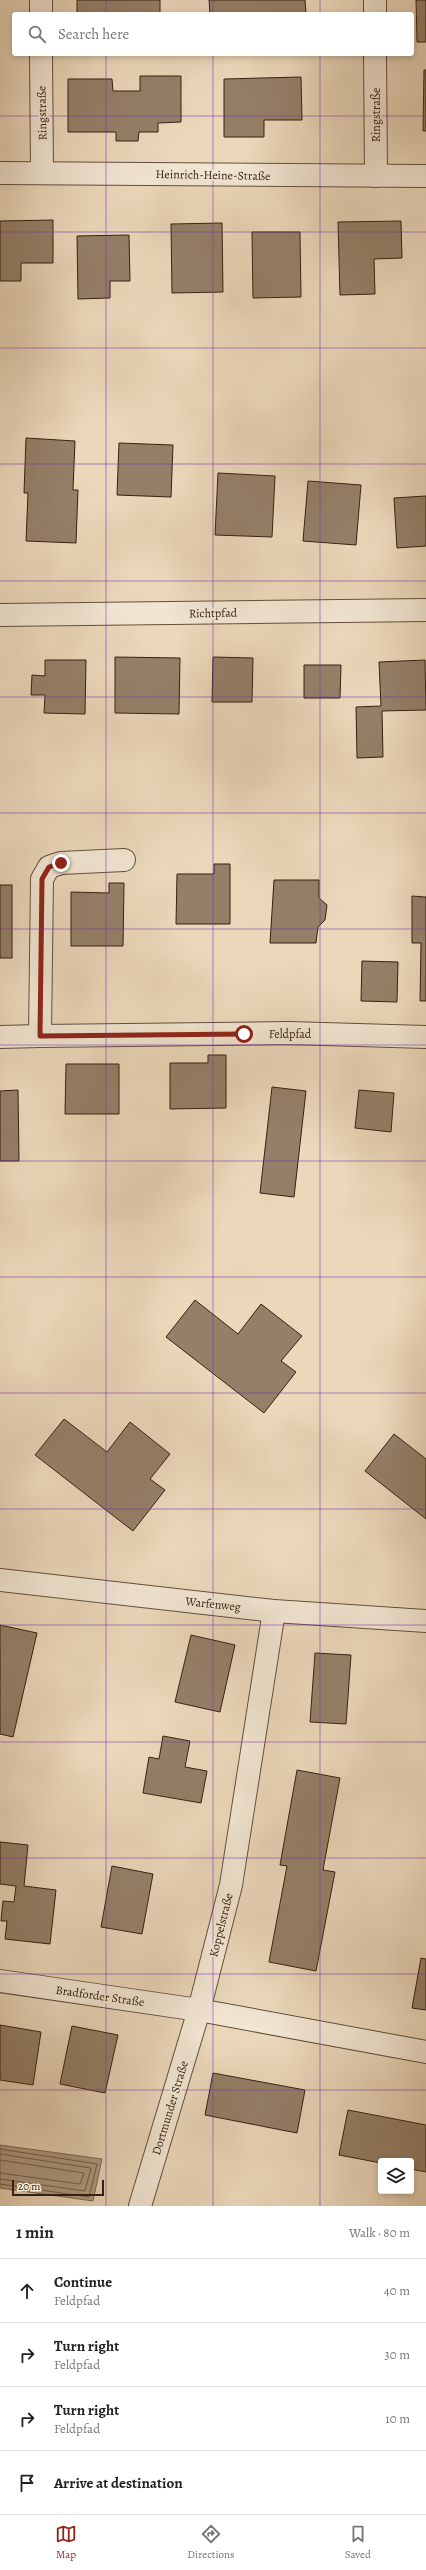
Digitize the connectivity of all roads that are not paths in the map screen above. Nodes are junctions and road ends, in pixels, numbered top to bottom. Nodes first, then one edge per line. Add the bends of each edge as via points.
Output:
1 (41, 0) edge
2 (375, 0) edge
3 (41, 12) edge
4 (375, 12) edge
5 (41, 56) edge
6 (375, 56) edge
7 (42, 173) junction
8 (0, 174) edge
9 (376, 176) junction
10 (426, 176) edge
11 (426, 610) edge
12 (0, 615) edge
13 (124, 860) dead end
14 (40, 1036) junction
15 (0, 1037) edge
16 (426, 1037) edge
17 (0, 1580) edge
18 (274, 1611) junction
19 (426, 1621) edge
20 (0, 1981) edge
21 (199, 2010) junction
22 (426, 2052) edge
23 (140, 2206) edge

1 - 3 street
2 - 4 street
5 - 7 street, Ringstraße
6 - 9 street, Ringstraße
7 - 8 street, Heinrich-Heine-Straße
7 - 9 street, Heinrich-Heine-Straße
9 - 10 street, Heinrich-Heine-Straße
11 - 12 street, Richtpfad
13 - 14 street via 61,863 49,867 42,879
14 - 15 street, Feldpfad
14 - 16 street, Feldpfad via 289,1033
17 - 18 street, Warfenweg
18 - 19 street, Warfenweg
18 - 21 street, Koppelstraße via 231,1885
20 - 21 street, Bradforder Straße
21 - 22 street
21 - 23 street, Dortmunder Straße

